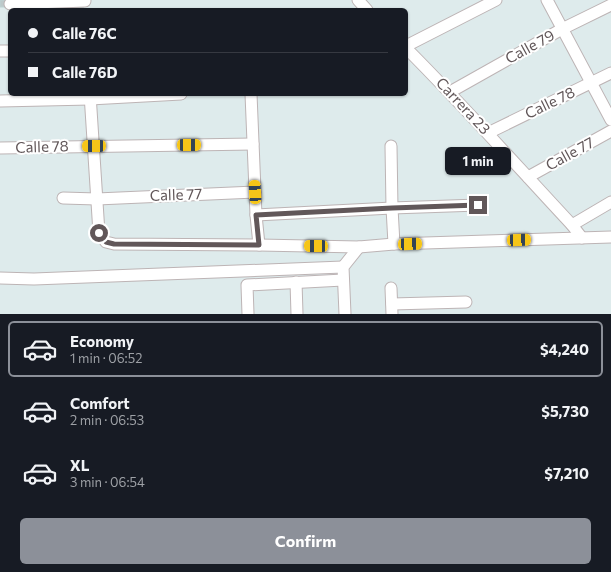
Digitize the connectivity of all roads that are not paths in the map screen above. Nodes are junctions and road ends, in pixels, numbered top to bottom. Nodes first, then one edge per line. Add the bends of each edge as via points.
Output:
1 (373, 0) edge
2 (496, 0) edge
3 (547, 0) edge
4 (85, 4) edge
5 (10, 5) edge
6 (363, 5) edge
7 (611, 5) edge
8 (562, 29) junction
9 (408, 46) edge
10 (408, 49) edge
11 (611, 72) edge
12 (591, 83) junction
13 (450, 92) junction
14 (90, 96) edge
15 (251, 96) edge
16 (0, 101) edge
17 (611, 120) edge
18 (611, 131) edge
19 (488, 133) junction
20 (253, 144) junction
21 (94, 146) junction
22 (391, 146) dead end
23 (0, 148) edge
24 (528, 177) junction
25 (255, 192) junction
26 (63, 198) dead end
27 (97, 198) junction
28 (611, 202) edge
29 (478, 205) dead end
30 (392, 208) junction
31 (256, 215) junction
32 (572, 225) junction
33 (611, 237) edge
34 (582, 238) junction
35 (394, 244) junction
36 (259, 245) junction
37 (358, 247) junction
38 (343, 267) junction
39 (0, 278) edge
40 (343, 280) junction
41 (296, 282) junction
42 (391, 288) dead end
43 (466, 302) dead end
44 (392, 309) edge
45 (248, 314) edge
46 (297, 314) edge
47 (344, 314) edge

1 - 6 street
2 - 9 street
3 - 8 street
4 - 5 street
7 - 8 street, Calle 79
8 - 12 street
8 - 13 street, Calle 79
10 - 13 street, Carrera 23
11 - 12 street, Calle 78
12 - 17 street
12 - 19 street, Calle 78
13 - 19 street, Carrera 23
14 - 16 street
14 - 21 street
15 - 20 street
18 - 24 street, Calle 77
19 - 24 street, Carrera 23
20 - 21 street, Calle 78
20 - 25 street
21 - 23 street, Calle 78
21 - 27 street
22 - 30 street
24 - 32 street, Carrera 23
25 - 27 street, Calle 77
25 - 31 street
26 - 27 street, Calle 77
27 - 36 street via 99,233 106,242
28 - 32 street
29 - 30 street
30 - 31 street
30 - 35 street
31 - 36 street
32 - 34 street, Carrera 23
33 - 34 street
34 - 35 street
35 - 37 street
36 - 37 street
37 - 38 street
38 - 39 street via 34,279
38 - 40 street
40 - 41 street
40 - 47 street
41 - 45 street via 247,285
41 - 46 street
42 - 44 street
43 - 44 street

